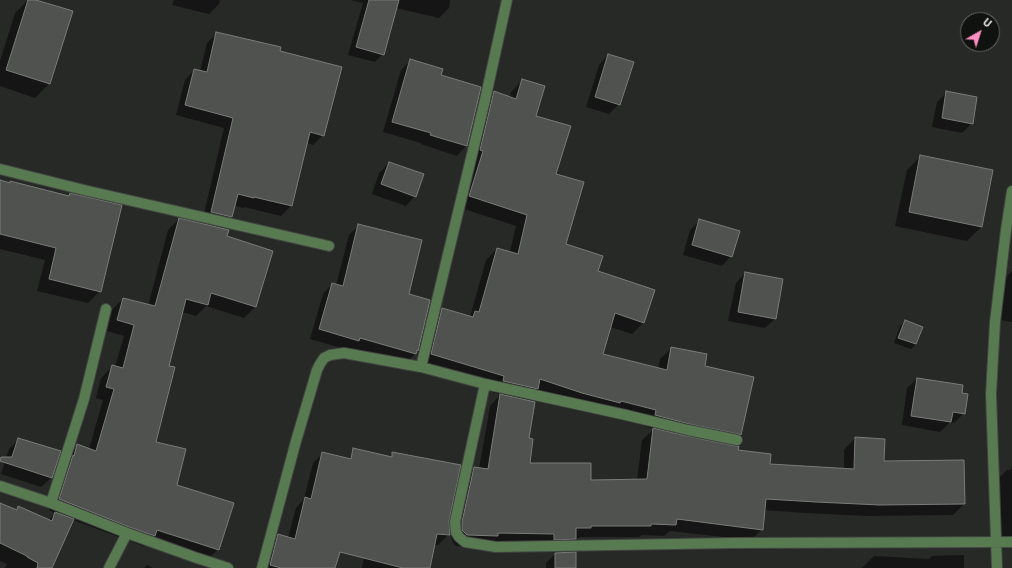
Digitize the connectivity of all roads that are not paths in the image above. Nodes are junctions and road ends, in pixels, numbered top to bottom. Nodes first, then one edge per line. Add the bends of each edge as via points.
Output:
1 (507, 0) edge
2 (0, 169) edge
3 (1012, 191) edge
4 (329, 246) dead end
5 (106, 309) dead end
6 (421, 367) junction
7 (485, 384) junction
8 (737, 440) dead end
9 (0, 486) edge
10 (51, 503) junction
11 (127, 533) junction
12 (997, 542) junction
13 (1012, 542) edge
14 (109, 568) edge
15 (228, 568) edge
16 (262, 568) edge
17 (997, 568) edge

1 - 6 street
2 - 4 street
3 - 12 street via 995,322 991,394
5 - 10 street via 84,399
6 - 7 street
6 - 16 street via 344,353 324,358 317,370 296,441
7 - 8 street
7 - 12 street via 455,522 456,532 465,542 496,547
9 - 10 street
10 - 11 street
11 - 14 street
11 - 15 street
12 - 13 street
12 - 17 street

